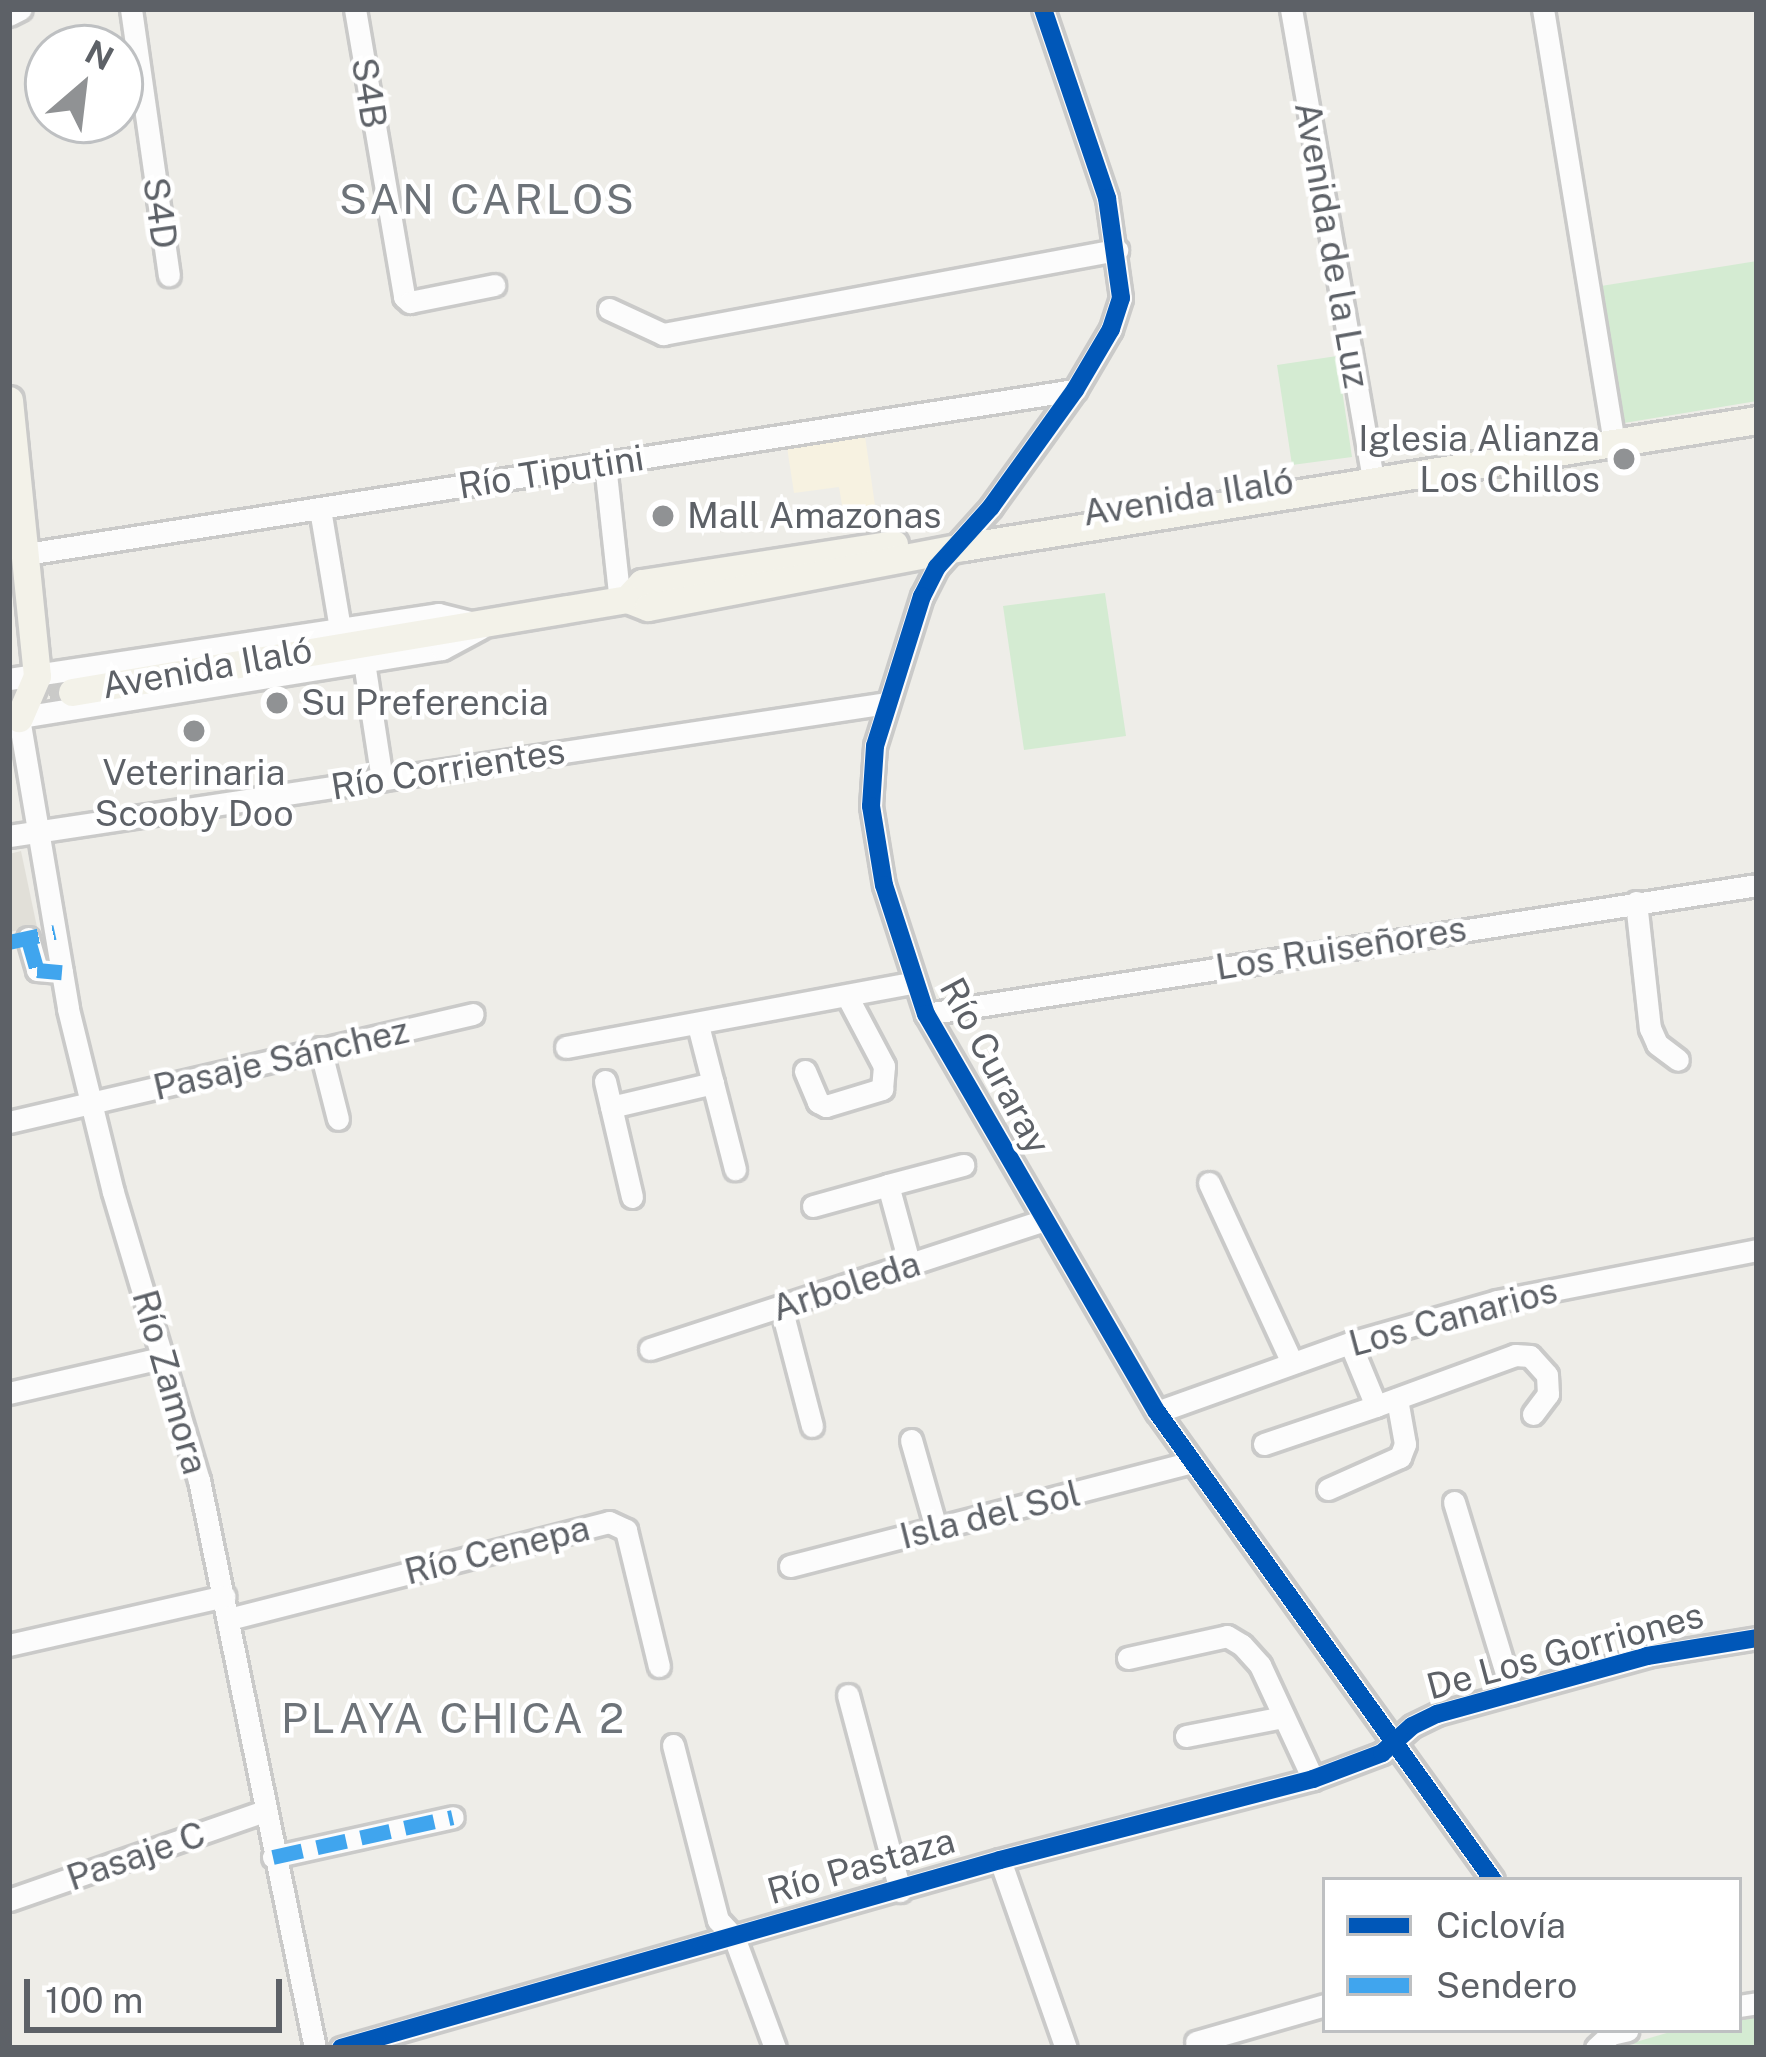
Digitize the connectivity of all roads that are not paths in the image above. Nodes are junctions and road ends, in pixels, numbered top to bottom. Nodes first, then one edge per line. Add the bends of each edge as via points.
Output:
1 (21, 9) edge
2 (131, 9) edge
3 (356, 9) edge
4 (1043, 9) edge
5 (1291, 9) edge
6 (1543, 9) edge
7 (9, 15) edge
8 (1118, 250) junction
9 (169, 275) dead end
10 (494, 285) dead end
11 (609, 309) dead end
12 (1076, 390) junction
13 (9, 400) edge
14 (1757, 416) edge
15 (1613, 437) junction
16 (605, 464) junction
17 (1372, 474) junction
18 (320, 508) junction
19 (961, 540) junction
20 (26, 554) junction
21 (624, 600) junction
22 (487, 625) junction
23 (340, 628) junction
24 (364, 662) junction
25 (23, 678) edge
26 (72, 692) tunnel mouth
27 (886, 703) junction
28 (12, 711) edge
29 (382, 780) junction
30 (38, 831) junction
31 (9, 836) edge
32 (1757, 885) edge
33 (1636, 902) junction
34 (55, 932) junction
35 (18, 940) edge
36 (62, 972) junction
37 (912, 983) junction
38 (847, 996) junction
39 (473, 1014) dead end
40 (926, 1014) junction
41 (698, 1025) junction
42 (566, 1047) dead end
43 (320, 1048) junction
44 (1678, 1060) dead end
45 (805, 1071) dead end
46 (605, 1081) dead end
47 (713, 1083) junction
48 (89, 1103) junction
49 (611, 1107) junction
50 (338, 1120) dead end
51 (9, 1122) edge
52 (963, 1165) dead end
53 (735, 1169) dead end
54 (1210, 1184) dead end
55 (887, 1185) junction
56 (632, 1197) dead end
57 (813, 1206) dead end
58 (1042, 1221) junction
59 (1757, 1250) edge
60 (910, 1266) junction
61 (781, 1307) junction
62 (1350, 1343) junction
63 (650, 1348) dead end
64 (165, 1357) junction
65 (1292, 1364) junction
66 (9, 1393) edge
67 (1386, 1402) junction
68 (1157, 1412) junction
69 (1533, 1414) dead end
70 (812, 1426) dead end
71 (911, 1440) dead end
72 (1264, 1444) dead end
73 (1189, 1463) junction
74 (1328, 1489) dead end
75 (1454, 1502) dead end
76 (937, 1528) junction
77 (790, 1566) dead end
78 (224, 1596) junction
79 (229, 1619) junction
80 (1757, 1638) edge
81 (9, 1645) edge
82 (1128, 1658) dead end
83 (659, 1666) dead end
84 (1512, 1693) junction
85 (848, 1695) dead end
86 (1283, 1717) junction
87 (1186, 1736) dead end
88 (1394, 1740) junction
89 (673, 1744) dead end
90 (1313, 1779) junction
91 (264, 1811) junction
92 (453, 1817) dead end
93 (273, 1857) junction
94 (1000, 1860) junction
95 (1491, 1877) edge
96 (899, 1891) junction
97 (9, 1900) edge
98 (734, 1937) junction
99 (1322, 2006) edge
100 (1242, 2039) edge
101 (1196, 2042) dead end
102 (315, 2048) edge
103 (341, 2048) edge
104 (775, 2048) edge
105 (1066, 2048) edge

1 - 7 street
2 - 9 street, S4D
3 - 10 street, S4B via 404,297
4 - 8 street, Río Curaray via 1084,120
5 - 17 street, Avenida de la Luz
6 - 15 street
8 - 11 street via 663,334
8 - 12 street, Río Curaray via 1120,307
12 - 16 street, Río Tiputini
12 - 19 street, Río Curaray
13 - 20 main road
14 - 15 main road, Avenida Ilaló
15 - 17 main road, Avenida Ilaló
16 - 18 street, Río Tiputini
16 - 21 street
17 - 19 main road, Avenida Ilaló
18 - 20 street, Río Tiputini
18 - 23 street
19 - 21 main road, Avenida Ilaló via 648,608
19 - 27 street, Río Curaray via 922,596
20 - 25 main road
21 - 22 main road, Avenida Ilaló
22 - 23 street via 438,614
22 - 24 street via 442,649
22 - 26 main road, Avenida Ilaló
23 - 25 street
24 - 28 street
24 - 29 street
25 - 28 main road
27 - 29 street, Río Corrientes
27 - 37 street, Río Curaray via 871,806
28 - 30 street, Río Zamora
29 - 30 street, Río Corrientes
30 - 31 street, Río Corrientes
30 - 34 street, Río Zamora
32 - 33 street, Los Ruiseñores
33 - 40 street, Los Ruiseñores
33 - 44 street via 1650,1028
34 - 35 street
34 - 36 street, Río Zamora
35 - 36 street via 37,970
36 - 48 street, Río Zamora
37 - 38 street
37 - 40 street, Río Curaray
38 - 41 street
38 - 45 street via 884,1066 882,1089 826,1106
39 - 43 street, Pasaje Sánchez
40 - 58 street, Río Curaray
41 - 42 street
41 - 47 street
43 - 48 street, Pasaje Sánchez
43 - 50 street
46 - 49 street
47 - 49 street
47 - 53 street
48 - 51 street, Pasaje Sánchez
48 - 64 street, Río Zamora
49 - 56 street
52 - 55 street
54 - 65 street
55 - 57 street
55 - 60 street
58 - 60 street, Arboleda
58 - 68 street, Río Curaray
59 - 62 street, Los Canarios via 1498,1301
60 - 61 street, Arboleda
61 - 63 street, Arboleda
61 - 70 street
62 - 65 street, Los Canarios
62 - 67 street
64 - 66 street
64 - 78 street, Río Zamora
65 - 68 street, Los Canarios
67 - 69 street via 1530,1356 1547,1375 1548,1394
67 - 72 street
67 - 74 street via 1405,1444 1400,1457
68 - 73 street, Río Curaray
71 - 76 street
73 - 76 street, Isla del Sol
73 - 88 street, Río Curaray
75 - 84 street
76 - 77 street, Isla del Sol
78 - 79 street, Río Zamora
78 - 81 street
79 - 83 street, Río Cenepa via 609,1522 626,1530
79 - 91 street, Río Zamora
80 - 84 street, De Los Gorriones via 1647,1656
82 - 86 street via 1227,1636 1260,1665
84 - 88 street, De Los Gorriones via 1437,1714
85 - 96 street
86 - 87 street
86 - 90 street
88 - 90 street, Río Pastaza via 1382,1753
88 - 95 street, Río Curaray
89 - 98 street via 718,1920
90 - 94 street, Río Pastaza
91 - 93 street, Río Zamora
91 - 97 street, Pasaje C
92 - 93 street
93 - 102 street, Río Zamora
94 - 96 street, Río Pastaza
94 - 105 street
96 - 98 street, Río Pastaza
98 - 103 street, Río Pastaza
98 - 104 street
99 - 100 street
100 - 101 street

